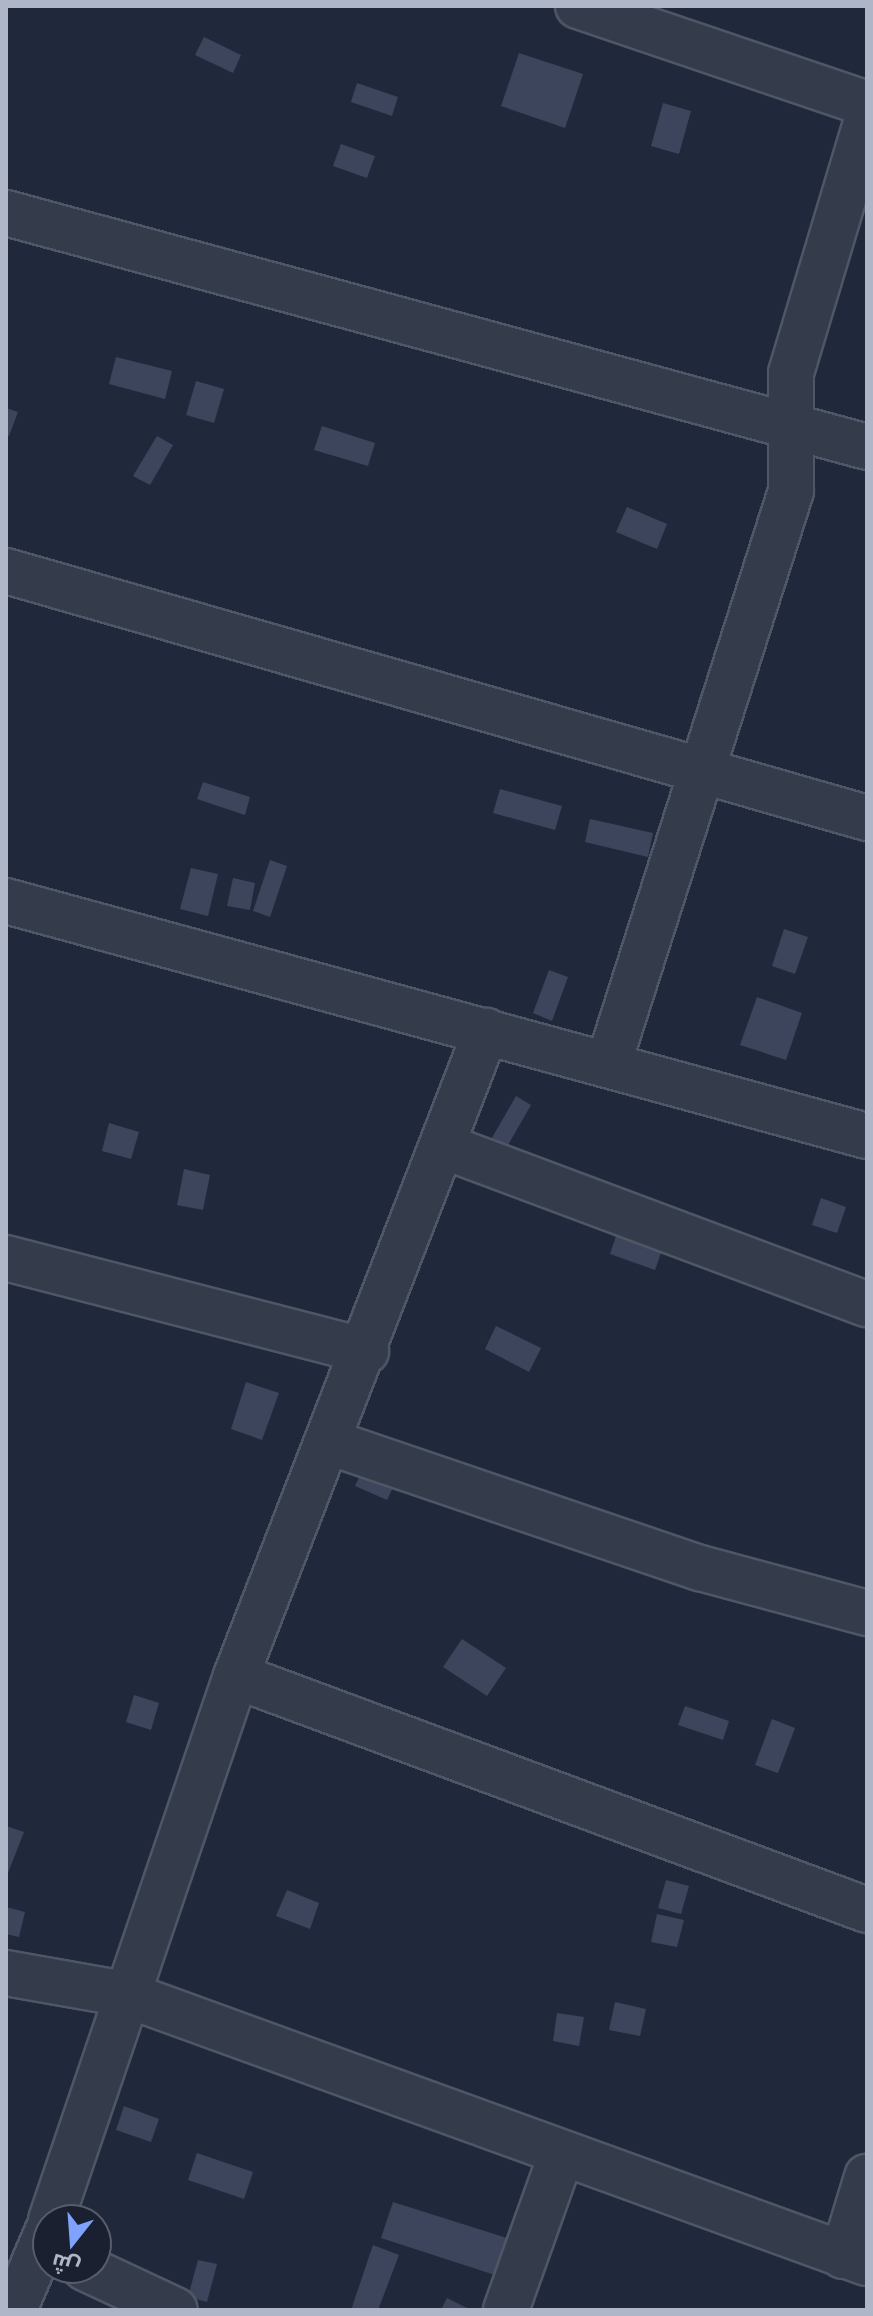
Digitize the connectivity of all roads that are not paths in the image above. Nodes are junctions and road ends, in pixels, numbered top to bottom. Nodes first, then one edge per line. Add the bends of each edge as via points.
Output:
1 (578, 6) edge
2 (867, 104) edge
3 (867, 119) edge
4 (6, 213) edge
5 (789, 423) junction
6 (867, 447) edge
7 (6, 571) edge
8 (702, 771) junction
9 (867, 818) edge
10 (6, 901) edge
11 (486, 1031) junction
12 (609, 1062) junction
13 (867, 1136) edge
14 (446, 1147) junction
15 (6, 1258) edge
16 (867, 1304) edge
17 (366, 1351) junction
18 (332, 1443) junction
19 (867, 1613) edge
20 (236, 1676) junction
21 (867, 1910) edge
22 (6, 1973) edge
23 (125, 1994) junction
24 (560, 2158) junction
25 (867, 2177) edge
26 (51, 2204) edge
27 (32, 2259) edge
28 (855, 2260) edge
29 (112, 2281) edge
30 (14, 2310) edge
31 (175, 2310) edge
32 (506, 2310) edge

1 - 2 street
3 - 5 street via 791,373
4 - 5 street
5 - 6 street
5 - 8 street via 791,491
7 - 8 street
8 - 9 street
8 - 12 street
10 - 11 street
11 - 12 street
11 - 14 street
12 - 13 street
14 - 16 street
14 - 17 street
15 - 17 street
17 - 18 street
18 - 19 street via 675,1560
18 - 20 street
20 - 21 street
20 - 23 street
22 - 23 street
23 - 24 street
23 - 26 street
24 - 28 street
24 - 32 street
25 - 28 street
27 - 30 street
29 - 31 street

